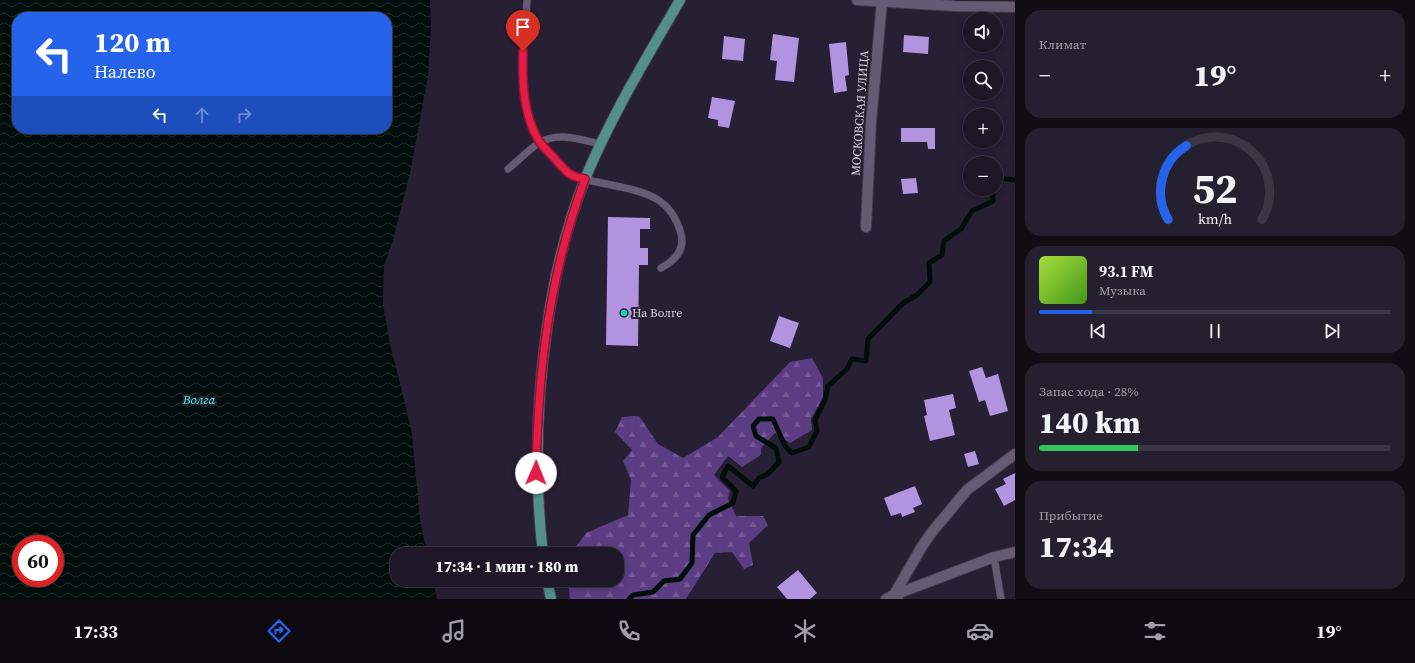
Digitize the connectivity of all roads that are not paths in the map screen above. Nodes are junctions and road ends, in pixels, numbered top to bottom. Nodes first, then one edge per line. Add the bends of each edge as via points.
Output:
1 (527, 0) edge
2 (680, 0) edge
3 (857, 0) edge
4 (882, 1) edge
5 (1015, 7) edge
6 (540, 142) junction
7 (600, 144) junction
8 (508, 169) dead end
9 (585, 179) junction
10 (866, 226) dead end
11 (661, 268) dead end
12 (1015, 454) edge
13 (542, 547) edge
14 (1015, 552) edge
15 (994, 557) junction
16 (548, 587) edge
17 (893, 598) edge
18 (551, 599) edge
19 (1001, 599) edge

1 - 6 lane via 523,88 529,117
2 - 7 main road
3 - 4 street
4 - 5 street
4 - 10 street, МОСКОВСКАЯ УЛИЦА via 871,122
6 - 7 lane via 554,137 567,137
6 - 8 lane
6 - 9 lane via 573,177
7 - 9 main road
9 - 11 lane via 639,190 661,202 668,209 679,227 682,243 677,255
9 - 13 main road via 559,262 551,299 540,386 536,473
12 - 17 street via 967,490 921,548
14 - 15 street
15 - 17 street
15 - 19 lane
16 - 18 main road

